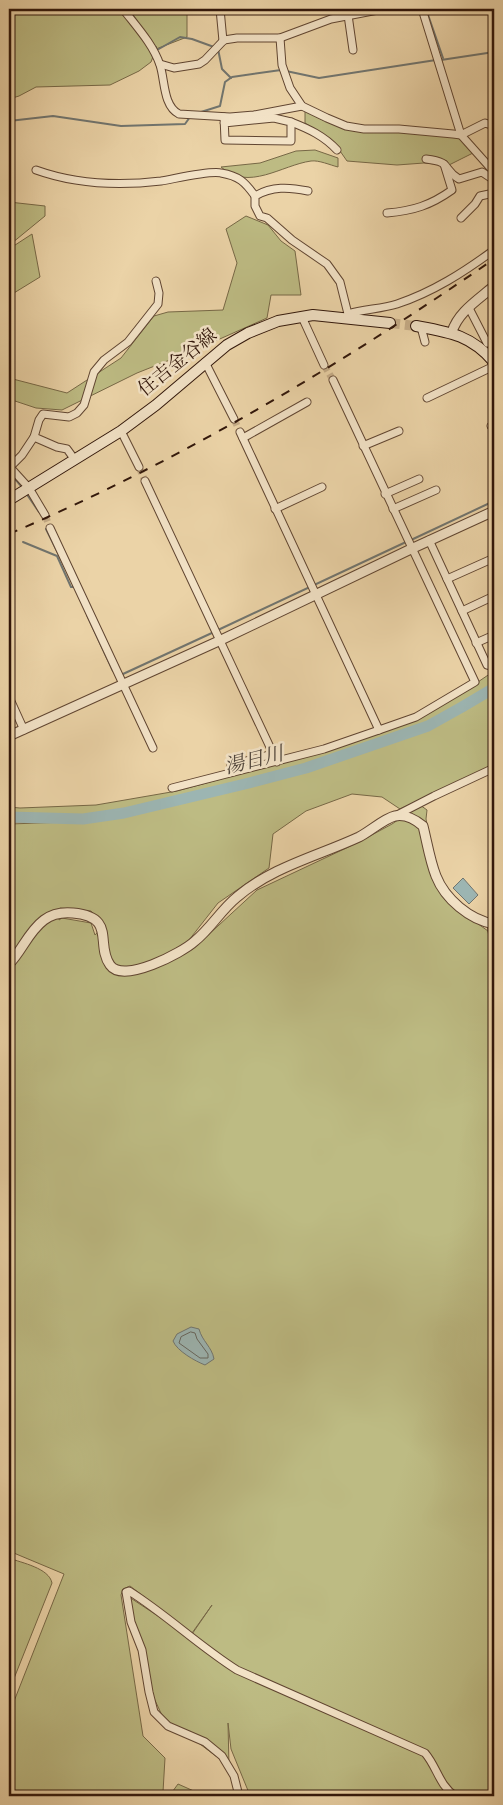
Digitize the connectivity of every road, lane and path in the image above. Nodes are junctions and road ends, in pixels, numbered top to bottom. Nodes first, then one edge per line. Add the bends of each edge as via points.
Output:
1 (123, 9) edge
2 (220, 9) edge
3 (383, 9) edge
4 (422, 9) edge
5 (348, 15) junction
6 (280, 38) junction
7 (218, 46) junction
8 (353, 50) dead end
9 (160, 64) junction
10 (302, 106) junction
11 (224, 120) junction
12 (291, 122) junction
13 (494, 126) edge
14 (461, 134) junction
15 (337, 150) dead end
16 (426, 159) dead end
17 (444, 164) junction
18 (36, 170) dead end
19 (494, 172) edge
20 (494, 180) edge
21 (308, 191) dead end
22 (494, 193) edge
23 (255, 196) junction
24 (387, 213) dead end
25 (461, 218) dead end
26 (494, 250) edge
27 (156, 281) dead end
28 (494, 286) edge
29 (468, 308) junction
30 (302, 316) junction
31 (347, 316) junction
32 (390, 323) tunnel mouth
33 (418, 327) joint
34 (452, 332) junction
35 (425, 342) dead end
36 (487, 343) dead end
37 (205, 362) junction
38 (494, 362) edge
39 (324, 364) tunnel mouth
40 (494, 366) edge
41 (332, 380) tunnel mouth
42 (427, 398) dead end
43 (307, 402) dead end
44 (234, 419) tunnel mouth
45 (121, 431) junction
46 (399, 431) dead end
47 (34, 437) junction
48 (364, 446) junction
49 (75, 460) junction
50 (9, 467) edge
51 (139, 467) tunnel mouth
52 (419, 479) dead end
53 (146, 481) tunnel mouth
54 (322, 487) dead end
55 (29, 488) junction
56 (436, 490) dead end
57 (386, 494) junction
58 (9, 500) edge
59 (275, 509) junction
60 (393, 509) junction
61 (494, 511) edge
62 (45, 515) tunnel mouth
63 (50, 528) tunnel mouth
64 (430, 540) junction
65 (409, 544) junction
66 (494, 558) edge
67 (447, 579) junction
68 (314, 590) junction
69 (494, 596) edge
70 (462, 611) junction
71 (218, 634) junction
72 (494, 635) edge
73 (476, 643) junction
74 (494, 664) edge
75 (124, 684) junction
76 (9, 697) edge
77 (24, 730) junction
78 (379, 730) junction
79 (9, 736) edge
80 (153, 748) dead end
81 (273, 754) junction
82 (277, 762) junction
83 (231, 765) dead end
84 (494, 768) edge
85 (172, 788) dead end
86 (394, 816) junction
87 (493, 924) edge
88 (494, 945) edge
89 (9, 964) edge
90 (239, 1796) edge
91 (455, 1796) edge

1 - 9 street
2 - 7 street
3 - 5 street
4 - 14 street
5 - 6 street
5 - 8 street
6 - 7 street via 237,38
6 - 10 street via 283,66 290,88
7 - 9 street via 200,64 174,68
9 - 11 street via 173,111
10 - 11 street
10 - 14 street via 346,126
11 - 12 street via 274,118
11 - 12 street via 225,140 291,140
12 - 15 street via 328,140
13 - 14 street via 485,123
14 - 19 street
16 - 17 street via 439,160
17 - 20 street via 459,180 482,172
17 - 24 street via 452,190 440,199 411,211
18 - 23 street via 57,178 92,183 159,181 220,172 243,181
21 - 23 street via 283,187 265,190
22 - 25 street via 480,196
23 - 31 street via 260,216 327,264 340,282
26 - 31 street via 464,272 424,293
27 - 47 street via 160,293 158,304 128,342 94,372 84,405 69,417 43,414
28 - 29 street
29 - 34 street
29 - 36 street
30 - 31 main road, 住吉金谷線
30 - 37 main road, 住吉金谷線 via 271,323 248,333 227,344
30 - 39 street
31 - 32 main road, 住吉金谷線
33 - 34 main road
33 - 35 street
34 - 38 main road via 478,346
37 - 44 street
37 - 45 main road, 住吉金谷線
40 - 42 street
41 - 48 street
43 - 59 street via 241,435
45 - 49 main road, 住吉金谷線
45 - 51 street
46 - 48 street
47 - 49 street via 67,449
47 - 50 street
48 - 57 street
49 - 55 main road, 住吉金谷線
50 - 55 street
52 - 57 street
53 - 71 street
54 - 59 street
55 - 58 main road, 住吉金谷線
55 - 62 street
56 - 60 street
57 - 60 street
59 - 68 street
60 - 65 street
61 - 64 street
63 - 75 street
64 - 65 street
64 - 67 street
65 - 68 street
65 - 78 street via 475,682 416,717
66 - 67 street
67 - 70 street
68 - 71 street
68 - 78 street
69 - 70 street
70 - 73 street
71 - 75 street
71 - 81 street
72 - 73 street
73 - 74 street via 487,665
75 - 77 street
75 - 80 street
76 - 77 street
77 - 79 street
78 - 82 street
81 - 82 street
81 - 83 street
82 - 85 street
84 - 86 street
86 - 87 street via 409,818 423,826 440,885 474,918
86 - 89 street via 357,838 264,878 236,897 195,942 154,964 131,971 117,971 106,957 100,926 88,915 69,912 46,918 36,926
87 - 88 street
90 - 91 street via 234,1776 222,1756 205,1742 168,1726 154,1712 126,1592 149,1603 237,1670 425,1753 441,1783

